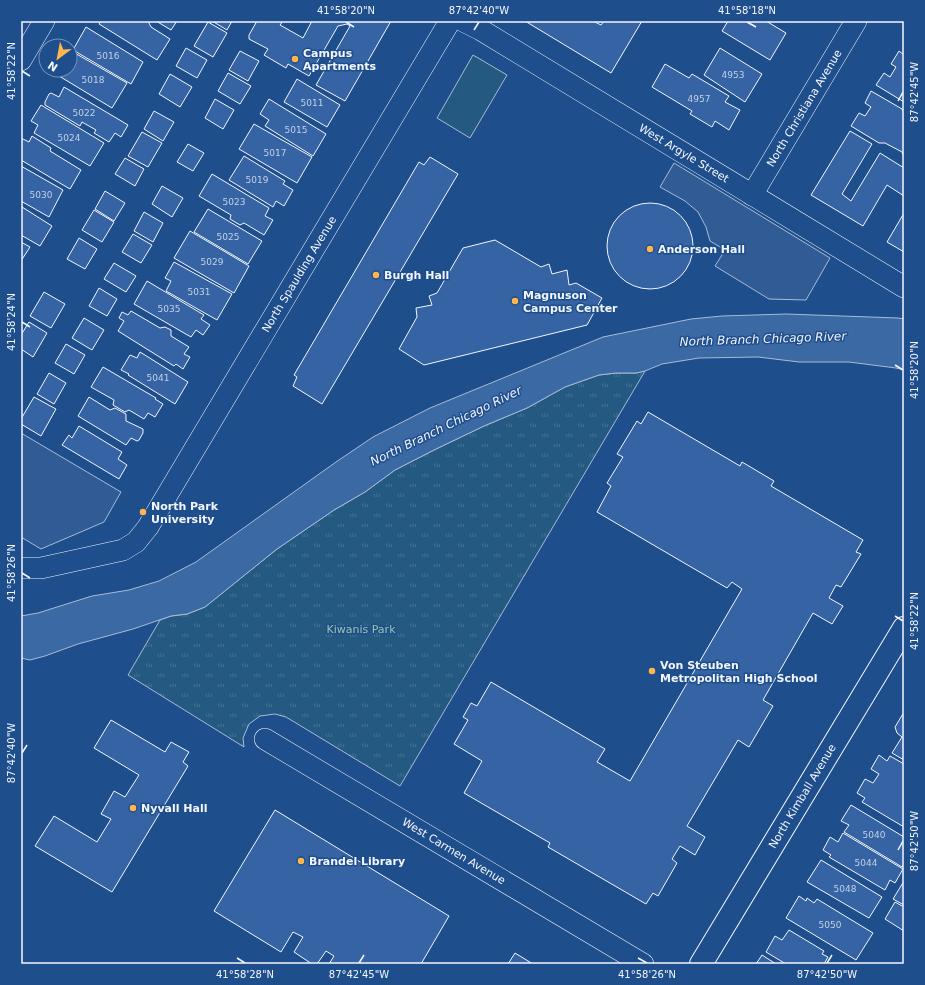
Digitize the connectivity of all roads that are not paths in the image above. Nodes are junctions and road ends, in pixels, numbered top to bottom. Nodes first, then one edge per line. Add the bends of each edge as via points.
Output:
1 (44, 21) edge
2 (450, 21) edge
3 (463, 21) edge
4 (856, 21) edge
5 (21, 60) edge
6 (752, 195) junction
7 (904, 287) edge
8 (21, 568) edge
9 (904, 628) edge
10 (265, 739) dead end
11 (643, 964) edge
12 (701, 964) edge

1 - 5 street
2 - 8 street, North Spaulding Avenue via 148,527 136,542 122,550 42,568
3 - 6 street, West Argyle Street
4 - 6 street, North Christiana Avenue
6 - 7 street, West Argyle Street
9 - 12 street, North Kimball Avenue
10 - 11 street, West Carmen Avenue

